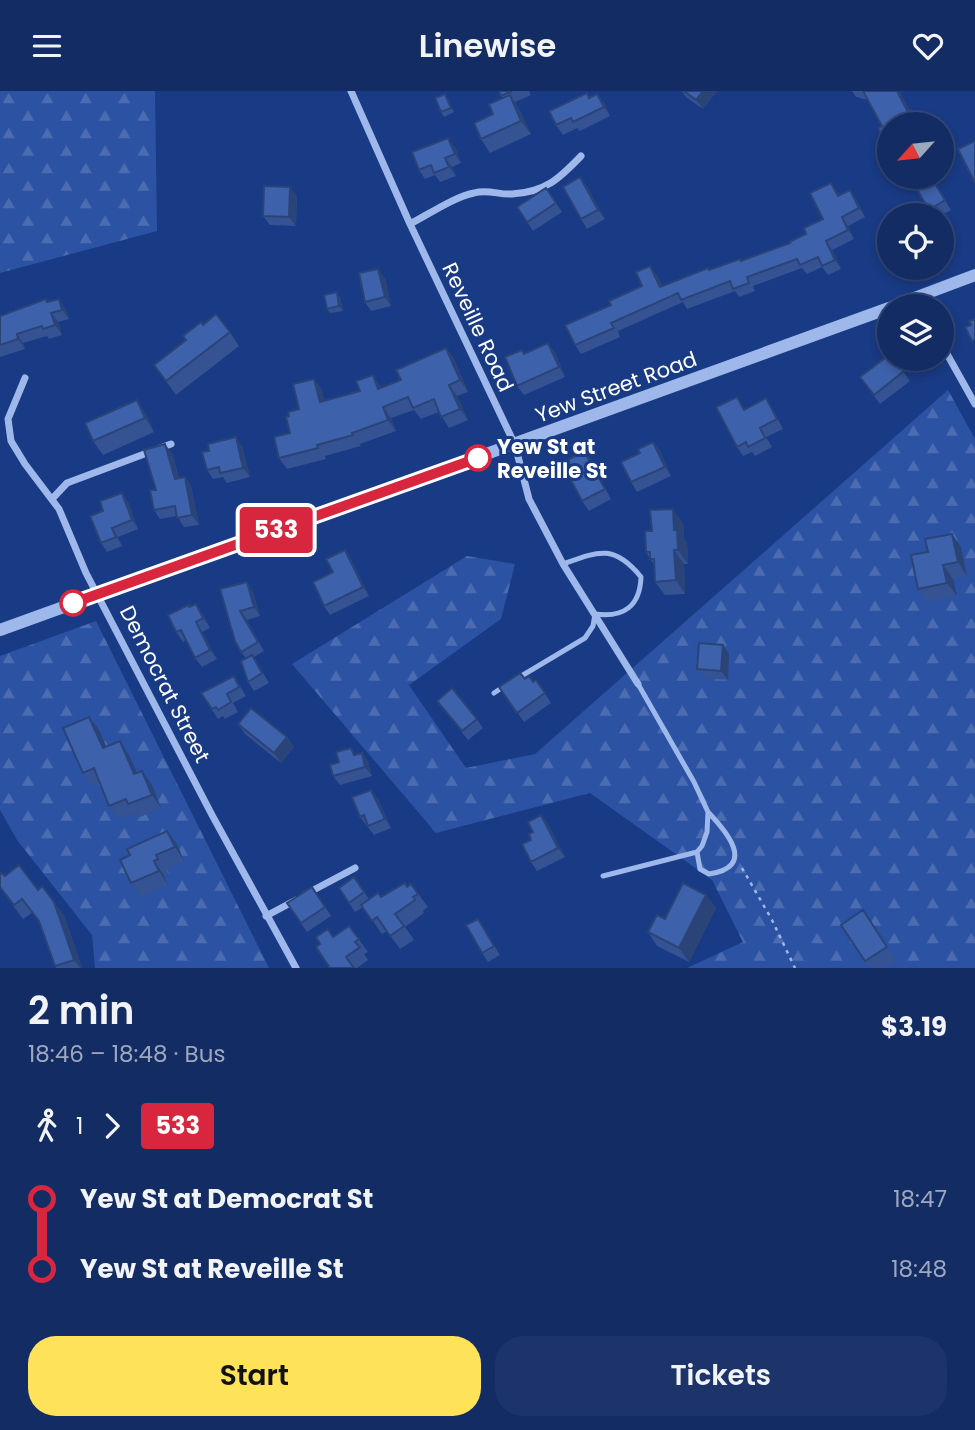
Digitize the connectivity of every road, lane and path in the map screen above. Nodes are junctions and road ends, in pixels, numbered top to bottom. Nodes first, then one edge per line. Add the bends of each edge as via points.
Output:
1 (351, 91) edge
2 (581, 156) dead end
3 (410, 224) junction
4 (975, 275) edge
5 (934, 294) edge
6 (877, 312) edge
7 (954, 366) edge
8 (25, 377) dead end
9 (975, 404) edge
10 (171, 444) dead end
11 (515, 445) junction
12 (52, 499) junction
13 (563, 564) junction
14 (99, 594) junction
15 (595, 614) junction
16 (0, 630) edge
17 (638, 684) joint
18 (494, 693) dead end
19 (708, 812) junction
20 (697, 852) junction
21 (733, 857) junction
22 (355, 868) dead end
23 (603, 876) dead end
24 (266, 916) junction
25 (296, 968) edge
26 (795, 968) edge

1 - 3 street, Reveille Road
2 - 3 street via 543,188 511,194 472,193
3 - 11 street, Reveille Road
4 - 5 street, Yew Street Road
6 - 11 street, Yew Street Road
7 - 9 street
8 - 12 street, Democrat Street via 8,419 11,441
10 - 12 street via 67,483
11 - 13 street, Reveille Road via 529,499
11 - 14 street, Yew Street Road
12 - 14 street, Democrat Street
13 - 15 street, Reveille Road
13 - 15 lane via 601,552 617,556 641,577 640,593 631,606 621,613
14 - 16 street, Yew Street Road
14 - 24 street, Democrat Street
15 - 17 street, Reveille Road
15 - 18 lane via 585,638
17 - 19 lane
19 - 20 lane via 707,832
19 - 21 lane via 728,834 734,845
20 - 21 lane via 701,869 709,874 720,873
20 - 23 lane
21 - 26 path
22 - 24 street
24 - 25 street, Democrat Street

